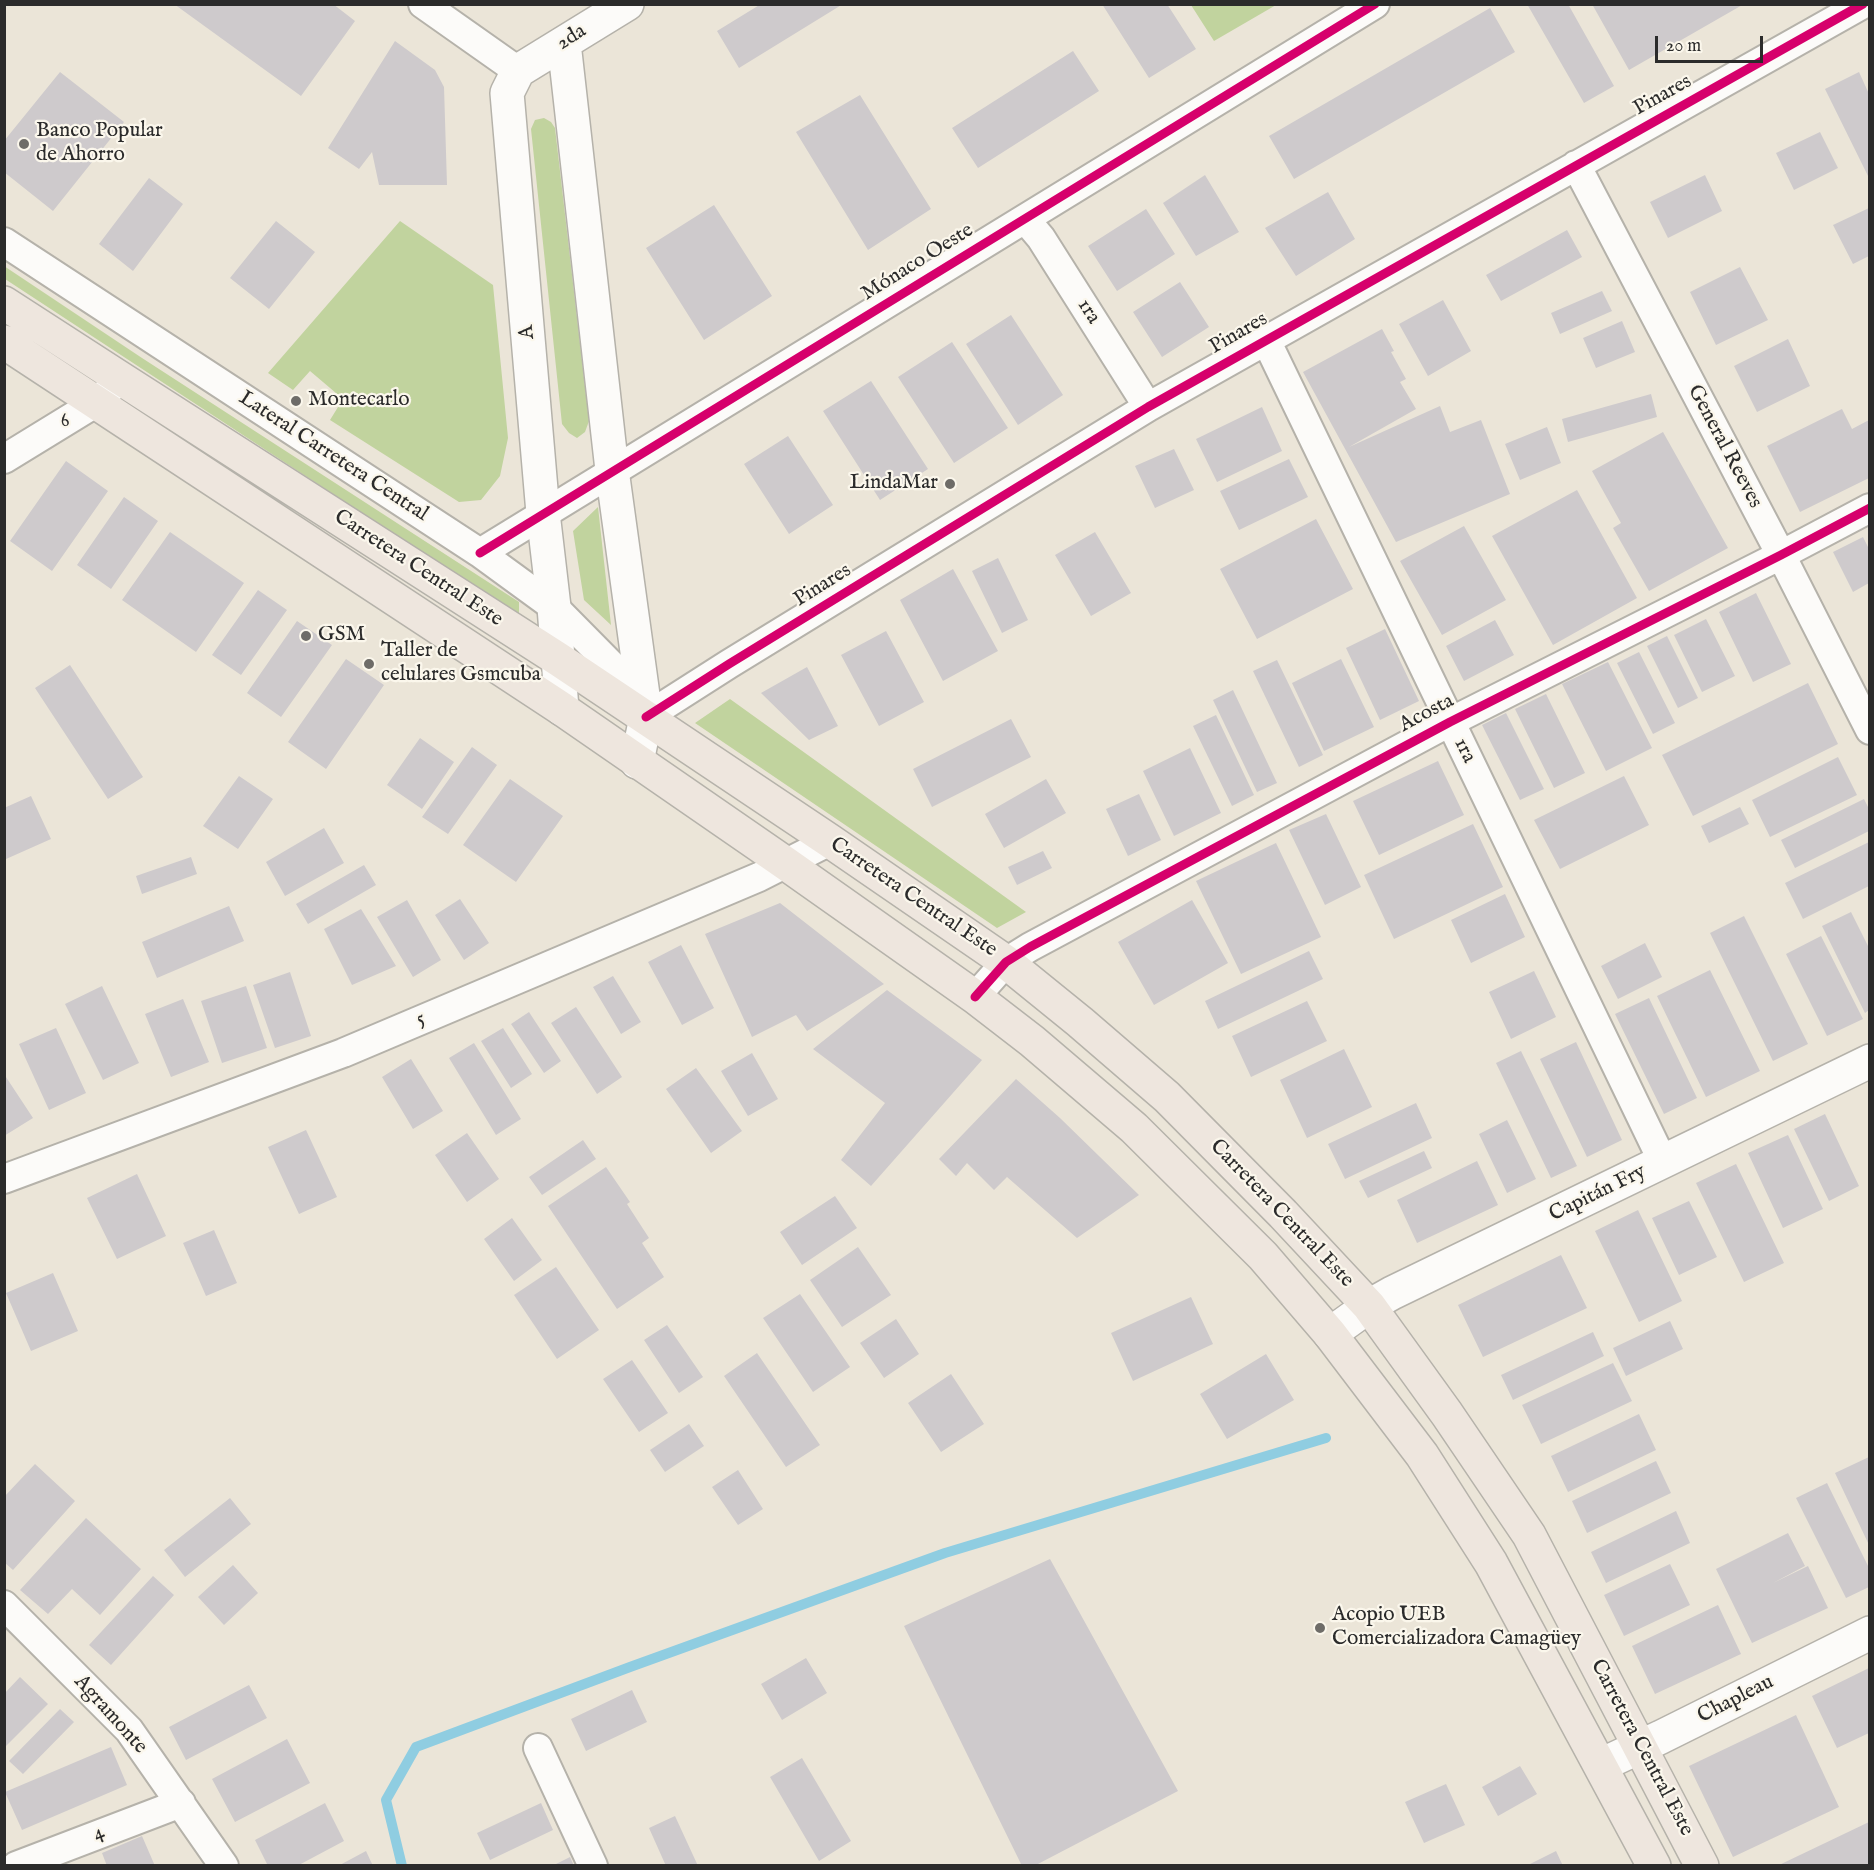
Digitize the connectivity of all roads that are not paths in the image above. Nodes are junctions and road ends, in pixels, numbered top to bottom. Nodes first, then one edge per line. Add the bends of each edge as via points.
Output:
1 (423, 4) edge
2 (627, 4) edge
3 (1863, 4) edge
4 (1364, 7) edge
5 (564, 43) junction
6 (518, 71) junction
7 (1576, 165) junction
8 (1025, 219) junction
9 (4, 242) edge
10 (4, 303) edge
11 (1266, 340) junction
12 (4, 342) edge
13 (120, 378) junction
14 (97, 402) junction
15 (1148, 407) junction
16 (4, 459) edge
17 (612, 470) junction
18 (1869, 508) edge
19 (543, 513) junction
20 (480, 553) junction
21 (1781, 555) junction
22 (554, 607) junction
23 (558, 659) junction
24 (644, 707) junction
25 (562, 710) junction
26 (1450, 722) junction
27 (1869, 730) edge
28 (638, 762) junction
29 (830, 841) junction
30 (785, 863) junction
31 (1006, 962) junction
32 (975, 997) junction
33 (1869, 1061) edge
34 (1664, 1162) junction
35 (4, 1179) edge
36 (1369, 1306) junction
37 (1330, 1334) junction
38 (4, 1605) edge
39 (1869, 1633) edge
40 (1640, 1746) junction
41 (538, 1748) dead end
42 (1601, 1765) junction
43 (182, 1803) junction
44 (16, 1866) edge
45 (224, 1866) edge
46 (593, 1866) edge
47 (1654, 1866) edge
48 (1702, 1866) edge

1 - 6 street
2 - 5 street, 2da
3 - 7 street, Pinares
4 - 8 street, Mónaco Oeste
5 - 6 street, 2da
5 - 17 street
6 - 19 street, A via 507,93
7 - 11 street, Pinares
7 - 21 street, General Reeves
8 - 15 street, 1ra
8 - 17 street, Mónaco Oeste
9 - 20 street, Lateral Carretera Central
10 - 13 main road, Carretera Central Este
11 - 15 street, Pinares
11 - 26 street, 1ra
12 - 14 main road, Carretera Central Este
13 - 14 street, 6
13 - 23 main road, Carretera Central Este
14 - 16 street, 6
14 - 25 main road, Carretera Central Este
15 - 24 street, Pinares via 770,639
17 - 19 street, Mónaco Oeste
17 - 24 street
18 - 21 street, Acosta
19 - 20 street, Mónaco Oeste
19 - 22 street, A
20 - 22 street, Lateral Carretera Central
21 - 26 street, Acosta
21 - 27 street, General Reeves
22 - 23 street, A
22 - 24 street, Lateral Carretera Central
23 - 24 main road, Carretera Central Este
23 - 25 street, A
24 - 28 street
24 - 29 main road, Carretera Central Este
25 - 28 main road, Carretera Central Este
26 - 31 street, Acosta
26 - 34 street, 1ra
28 - 30 main road, Carretera Central Este
29 - 30 street, 5
29 - 31 main road, Carretera Central Este
30 - 32 main road, Carretera Central Este
30 - 35 street, 5 via 343,1053
31 - 32 street, Acosta
31 - 36 main road, Carretera Central Este via 1167,1097
32 - 37 main road, Carretera Central Este via 1134,1128 1263,1256
33 - 34 street, Capitán Fry
34 - 36 street, Capitán Fry
36 - 37 street, Capitán Fry
36 - 40 main road, Carretera Central Este via 1529,1535
37 - 42 main road, Carretera Central Este via 1422,1455 1478,1544
38 - 43 street, Agramonte via 129,1730
39 - 40 street, Chapleau
40 - 42 street, Chapleau
40 - 48 main road, Carretera Central Este
41 - 46 street
42 - 47 main road, Carretera Central Este
43 - 44 street, 4
43 - 45 street, Agramonte

